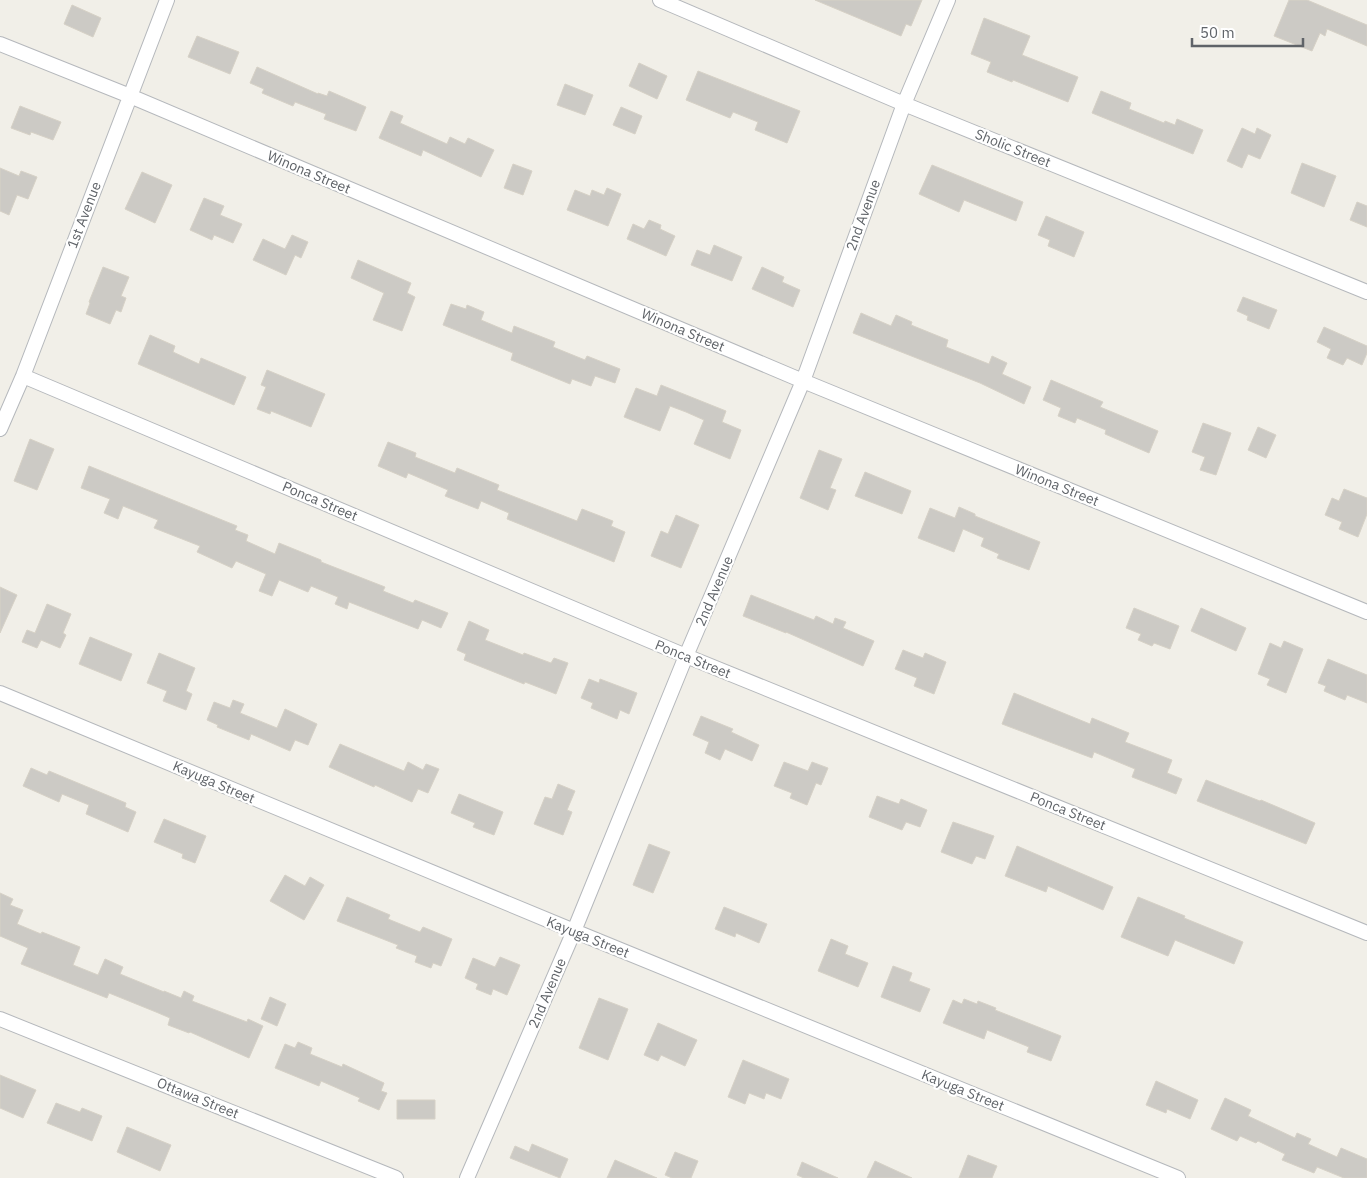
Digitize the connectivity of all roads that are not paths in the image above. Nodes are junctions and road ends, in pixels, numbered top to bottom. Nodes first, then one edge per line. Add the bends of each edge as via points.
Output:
1 (167, 0) edge
2 (660, 0) edge
3 (948, 0) edge
4 (0, 44) edge
5 (130, 96) junction
6 (904, 104) junction
7 (1367, 292) edge
8 (23, 376) junction
9 (803, 381) junction
10 (0, 429) edge
11 (1367, 612) edge
12 (686, 656) junction
13 (0, 693) edge
14 (574, 931) junction
15 (1367, 932) edge
16 (0, 1018) edge
17 (396, 1178) edge
18 (467, 1178) edge
19 (1178, 1178) edge

1 - 5 street, 1st Avenue
2 - 6 street, Sholic Street
3 - 6 street, 2nd Avenue
4 - 5 street, Winona Street
5 - 8 street, 1st Avenue
5 - 9 street, Winona Street
6 - 7 street, Sholic Street
6 - 9 street, 2nd Avenue
8 - 10 street, 1st Avenue
8 - 12 street, Ponca Street
9 - 11 street, Winona Street
9 - 12 street, 2nd Avenue
12 - 14 street, 2nd Avenue
12 - 15 street, Ponca Street
13 - 14 street, Kayuga Street
14 - 18 street, 2nd Avenue
14 - 19 street, Kayuga Street
16 - 17 street, Ottawa Street

